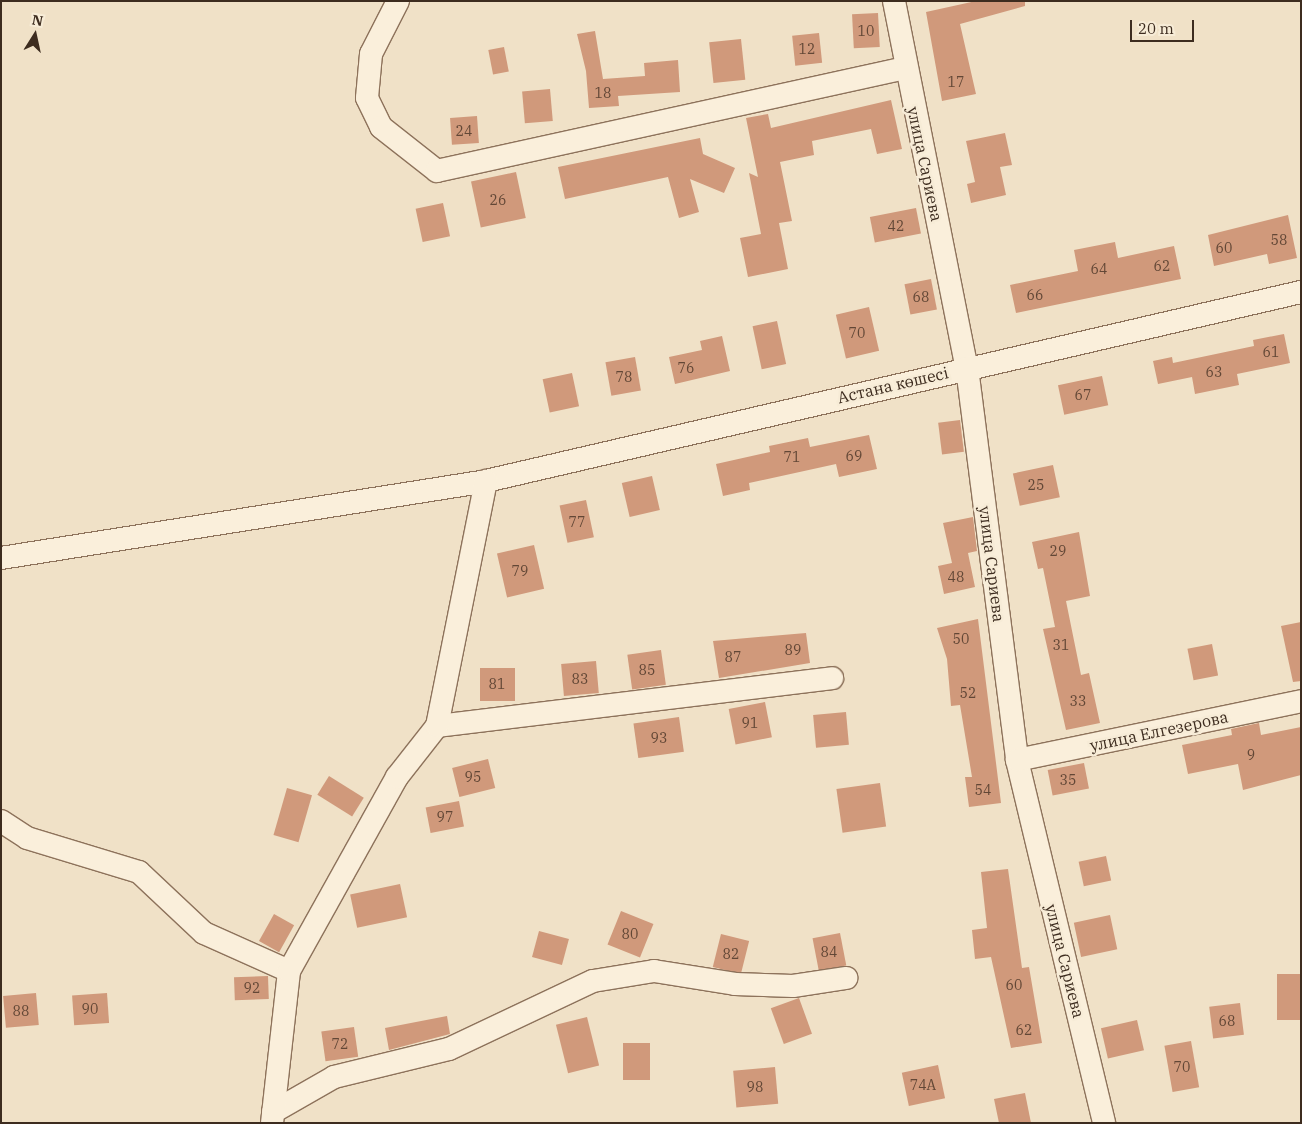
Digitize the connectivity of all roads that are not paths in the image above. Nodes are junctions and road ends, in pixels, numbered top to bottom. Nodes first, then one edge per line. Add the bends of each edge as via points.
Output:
1 (398, 1) edge
2 (894, 1) edge
3 (905, 68) junction
4 (1301, 292) edge
5 (967, 368) junction
6 (486, 481) junction
7 (1, 558) edge
8 (832, 678) dead end
9 (1301, 702) edge
10 (437, 726) junction
11 (1017, 760) junction
12 (1, 821) edge
13 (289, 971) junction
14 (846, 978) dead end
15 (273, 1117) edge
16 (1104, 1123) edge

1 - 3 street via 371,54 367,98 381,127 437,171
2 - 3 street, улица Сариева
3 - 5 street, улица Сариева
4 - 5 street, Астана көшесі
5 - 6 street, Астана көшесі
5 - 11 street, улица Сариева
6 - 7 street, Астана көшесі
6 - 10 street
8 - 10 street
9 - 11 street, улица Елгезерова
10 - 13 street via 397,777
11 - 16 street, улица Сариева
12 - 13 street via 27,838 139,872 204,933
13 - 15 street
14 - 15 street via 793,986 735,984 654,971 593,981 449,1049 334,1077

